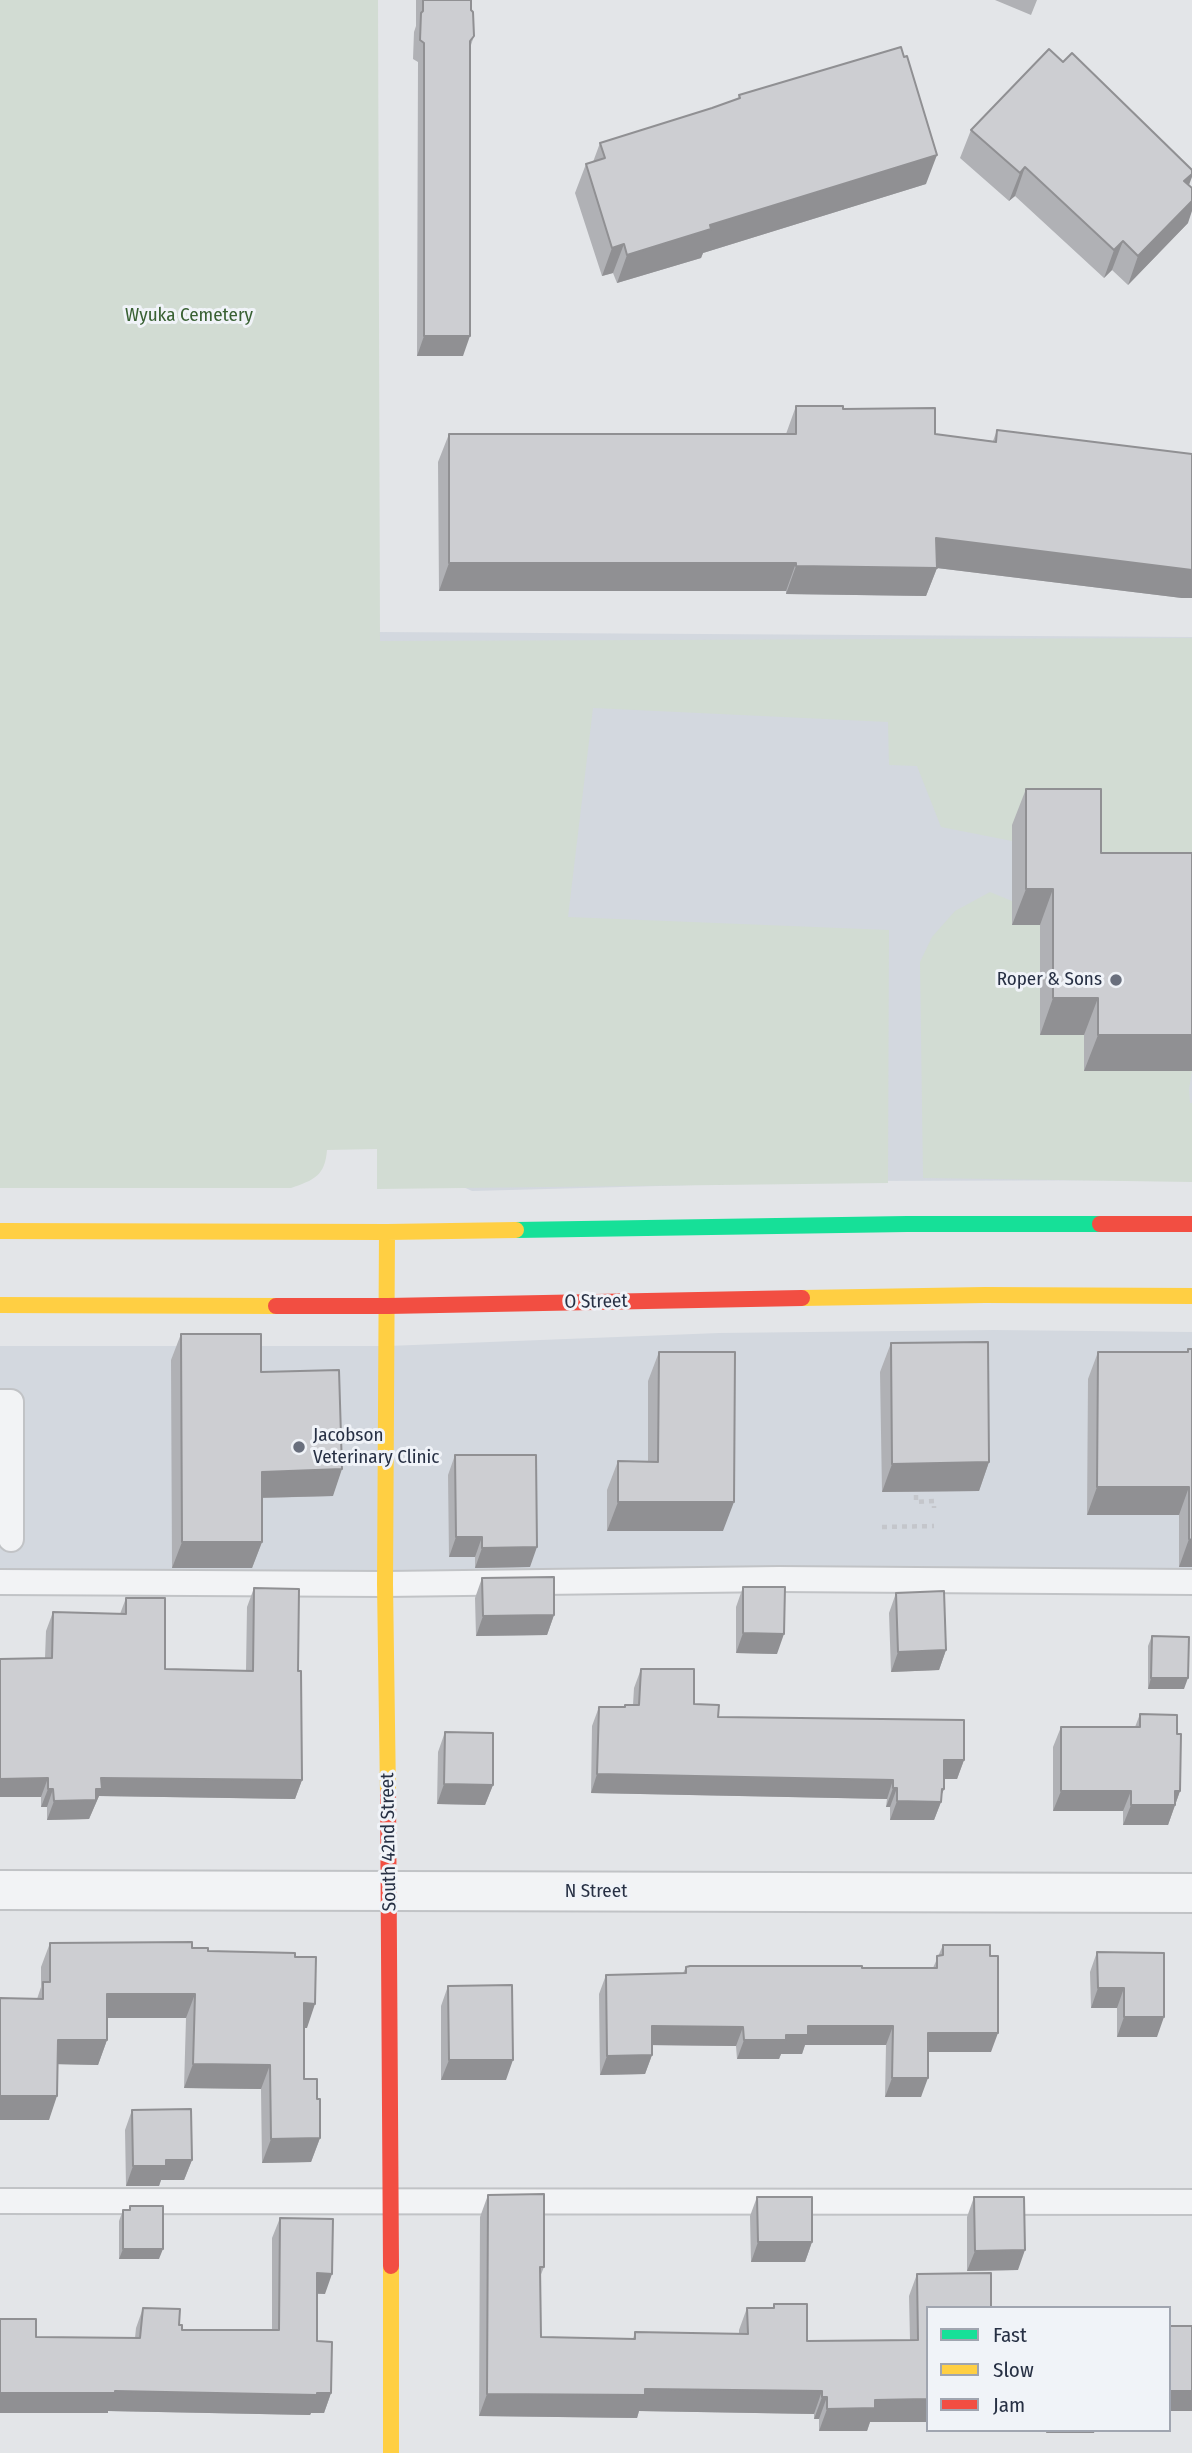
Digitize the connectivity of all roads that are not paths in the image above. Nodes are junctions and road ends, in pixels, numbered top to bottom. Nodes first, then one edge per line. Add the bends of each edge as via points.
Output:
1 (1192, 1224) edge
2 (0, 1231) edge
3 (387, 1232) junction
4 (1192, 1296) edge
5 (0, 1306) edge
6 (387, 1306) junction
7 (0, 1402) edge
8 (11, 1539) dead end
9 (0, 1582) edge
10 (1192, 1582) edge
11 (386, 1584) junction
12 (0, 1890) edge
13 (390, 1891) junction
14 (1192, 1893) edge
15 (0, 2200) edge
16 (390, 2202) junction
17 (1192, 2202) edge
18 (391, 2453) edge

1 - 3 main road
2 - 3 main road
3 - 6 main road, South 42nd Street
4 - 6 main road, O Street via 985,1295
5 - 6 main road, O Street
6 - 11 main road, South 42nd Street
7 - 8 lane via 11,1402
9 - 11 lane
10 - 11 lane via 765,1579
11 - 13 main road, South 42nd Street
12 - 13 street, N Street
13 - 14 street, N Street
13 - 16 main road, South 42nd Street
15 - 16 lane
16 - 17 lane
16 - 18 main road, South 42nd Street

